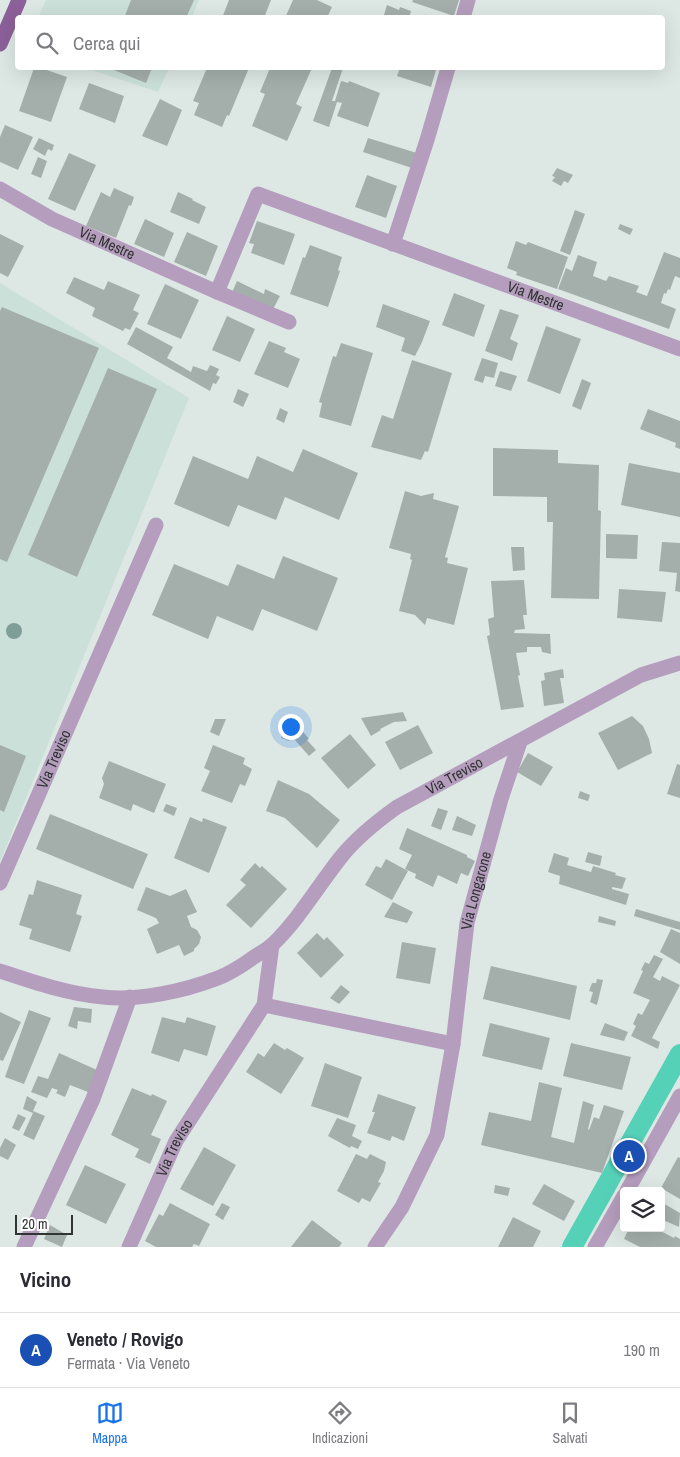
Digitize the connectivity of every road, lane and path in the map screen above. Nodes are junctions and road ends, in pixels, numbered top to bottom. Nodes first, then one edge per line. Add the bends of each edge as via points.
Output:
1 (18, 0) edge
2 (468, 0) edge
3 (464, 15) edge
4 (0, 44) edge
5 (447, 70) edge
6 (0, 189) edge
7 (393, 244) junction
8 (217, 292) junction
9 (289, 322) dead end
10 (680, 349) edge
11 (156, 525) dead end
12 (680, 662) edge
13 (520, 742) junction
14 (0, 882) edge
15 (272, 946) junction
16 (0, 971) edge
17 (130, 998) junction
18 (264, 1005) junction
19 (453, 1044) junction
20 (680, 1096) edge
21 (629, 1187) edge
22 (620, 1203) edge
23 (24, 1247) edge
24 (129, 1247) edge
25 (375, 1247) edge
26 (595, 1247) edge

1 - 4 main road
2 - 3 street
5 - 7 street
6 - 8 street, Via Mestre via 52,219
7 - 8 street, Via Mestre via 258,194
7 - 10 street, Via Mestre
8 - 9 street, Via Mestre
11 - 14 street, Via Treviso
12 - 13 street, Via Treviso via 640,675
13 - 15 street, Via Treviso via 397,807 376,822 341,856
13 - 19 street, Via Longarone via 467,923
15 - 17 street, Via Treviso via 220,977 194,986
15 - 18 street, Via Treviso
16 - 17 street, Via Treviso via 56,989 104,998
17 - 23 street via 93,1099
18 - 19 street
18 - 24 street, Via Treviso via 176,1141
19 - 25 street, Via Longarone via 437,1135 402,1207
20 - 21 street
22 - 26 street

